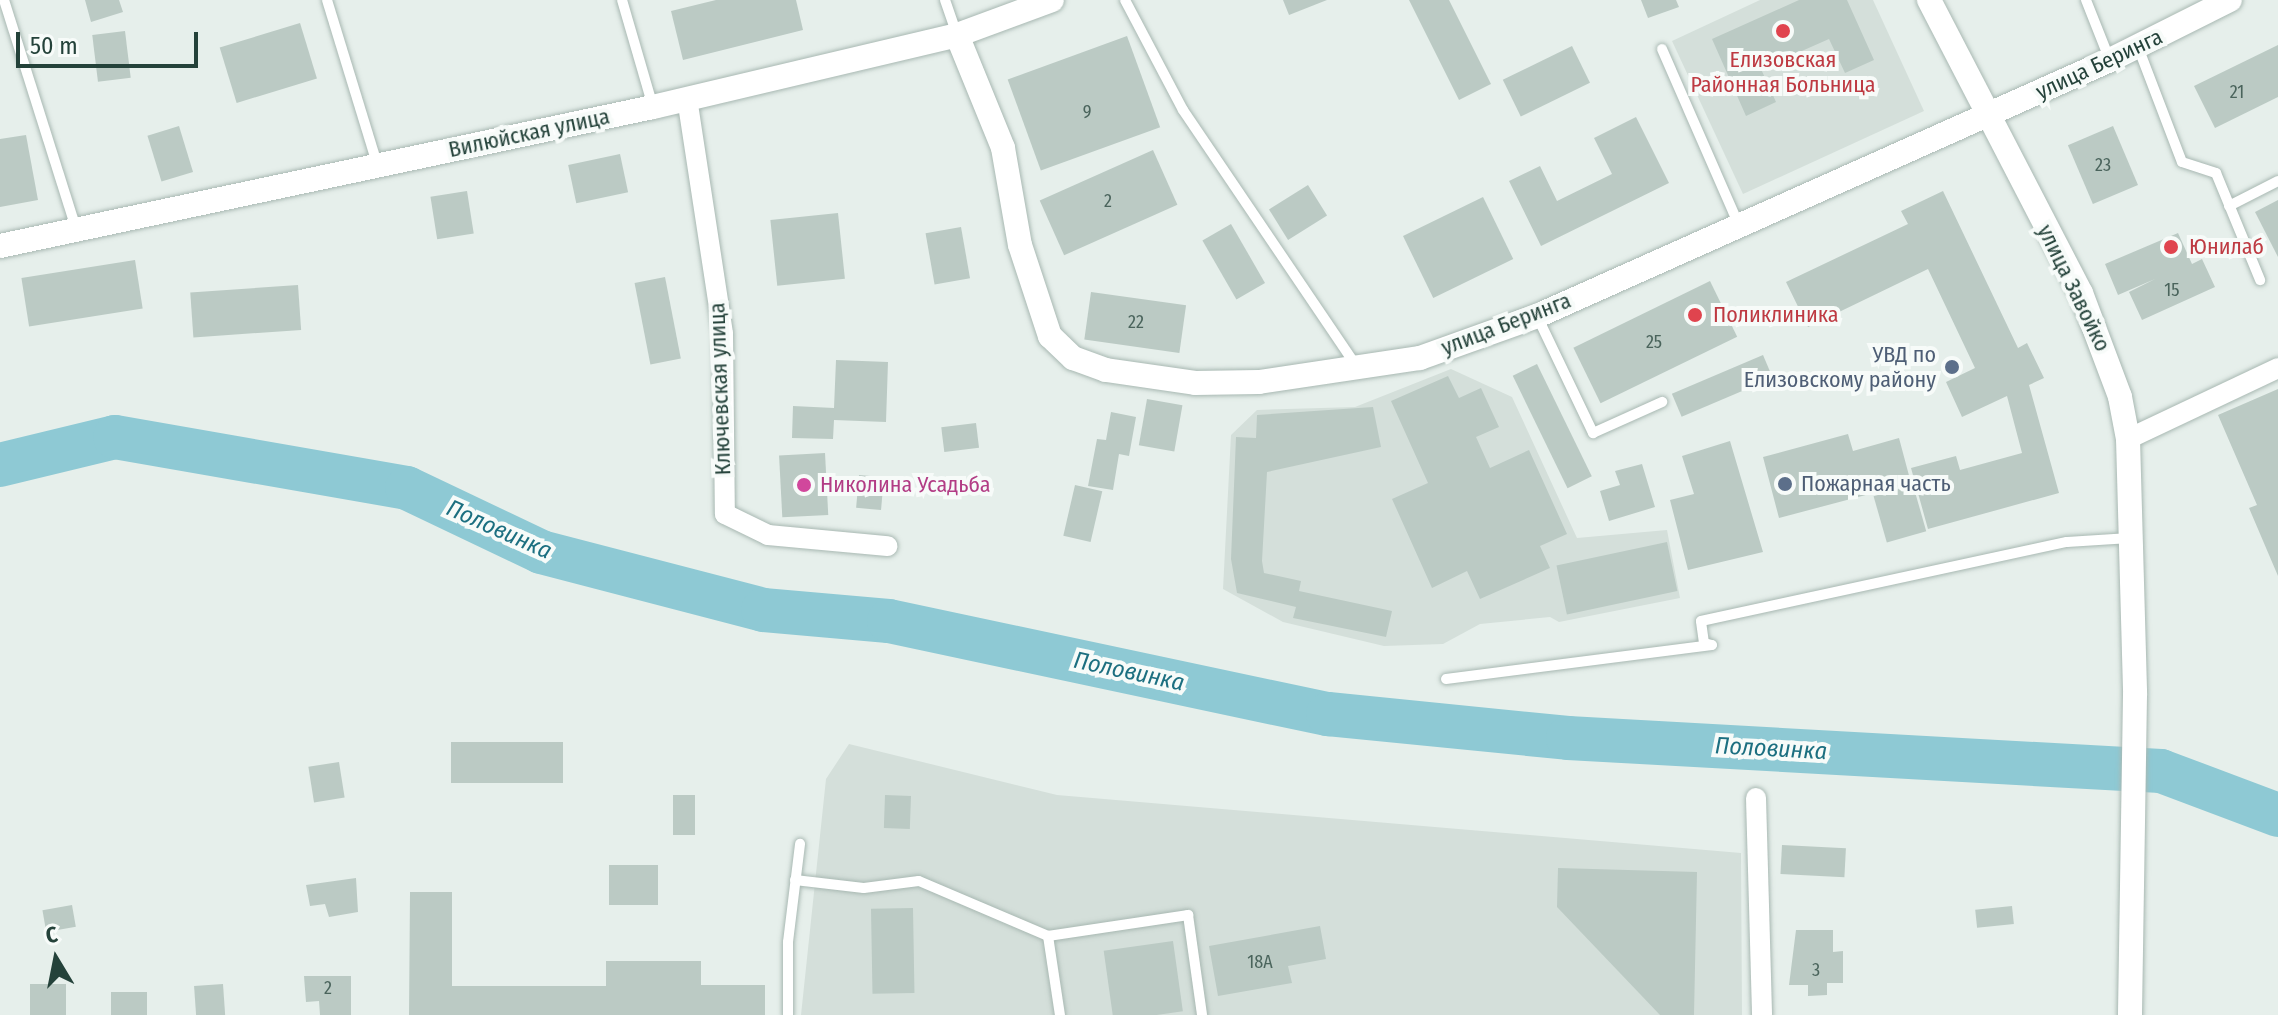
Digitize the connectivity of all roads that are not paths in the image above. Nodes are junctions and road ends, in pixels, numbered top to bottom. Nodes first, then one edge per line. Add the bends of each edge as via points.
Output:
1 (4, 0) edge
2 (327, 0) edge
3 (622, 0) edge
4 (945, 0) edge
5 (1052, 0) edge
6 (1125, 0) edge
7 (1929, 0) edge
8 (2086, 0) edge
9 (2230, 0) edge
10 (957, 35) junction
11 (2138, 47) junction
12 (1662, 49) dead end
13 (2110, 60) junction
14 (687, 98) junction
15 (653, 107) junction
16 (1984, 114) junction
17 (377, 164) junction
18 (2278, 181) edge
19 (2229, 206) junction
20 (1738, 223) junction
21 (78, 233) junction
22 (0, 246) edge
23 (2260, 280) dead end
24 (1537, 316) junction
25 (2278, 368) edge
26 (1360, 372) junction
27 (1662, 402) dead end
28 (2128, 439) junction
29 (2130, 538) junction
30 (887, 546) dead end
31 (1446, 679) dead end
32 (1756, 798) dead end
33 (800, 844) dead end
34 (795, 880) junction
35 (1048, 936) junction
36 (788, 1015) edge
37 (1060, 1015) edge
38 (1202, 1015) edge
39 (1762, 1015) edge
40 (2130, 1015) edge

1 - 21 lane
2 - 17 lane
3 - 15 lane
4 - 10 lane
5 - 10 street, Вилюйская улица
6 - 26 lane via 1183,110
7 - 16 street, улица Завойко
8 - 13 lane
9 - 11 street, улица Беринга
10 - 14 street, Вилюйская улица
10 - 26 street, улица Беринга via 1003,148 1040,316 1050,336 1073,358 1106,370 1195,383
11 - 13 street, улица Беринга
11 - 19 lane via 2182,162 2216,173
12 - 20 lane
13 - 16 street, улица Беринга
14 - 15 street, Вилюйская улица
14 - 30 street, Ключевская улица via 723,334 725,514 768,535
15 - 17 street, Вилюйская улица
16 - 20 street, улица Беринга
16 - 28 street, улица Завойко via 2099,331
17 - 21 street, Вилюйская улица
18 - 19 lane
19 - 23 lane
20 - 24 street, улица Беринга
21 - 22 street, Вилюйская улица
24 - 26 street, улица Беринга
24 - 27 lane via 1593,433
25 - 28 street
28 - 29 street, улица Завойко
29 - 31 lane via 2067,542 1701,621 1704,643 1712,645
29 - 40 street, улица Завойко via 2135,695
32 - 39 street
33 - 34 lane
34 - 35 lane via 864,888 919,881
34 - 36 lane
35 - 37 lane
35 - 38 lane via 1188,915

